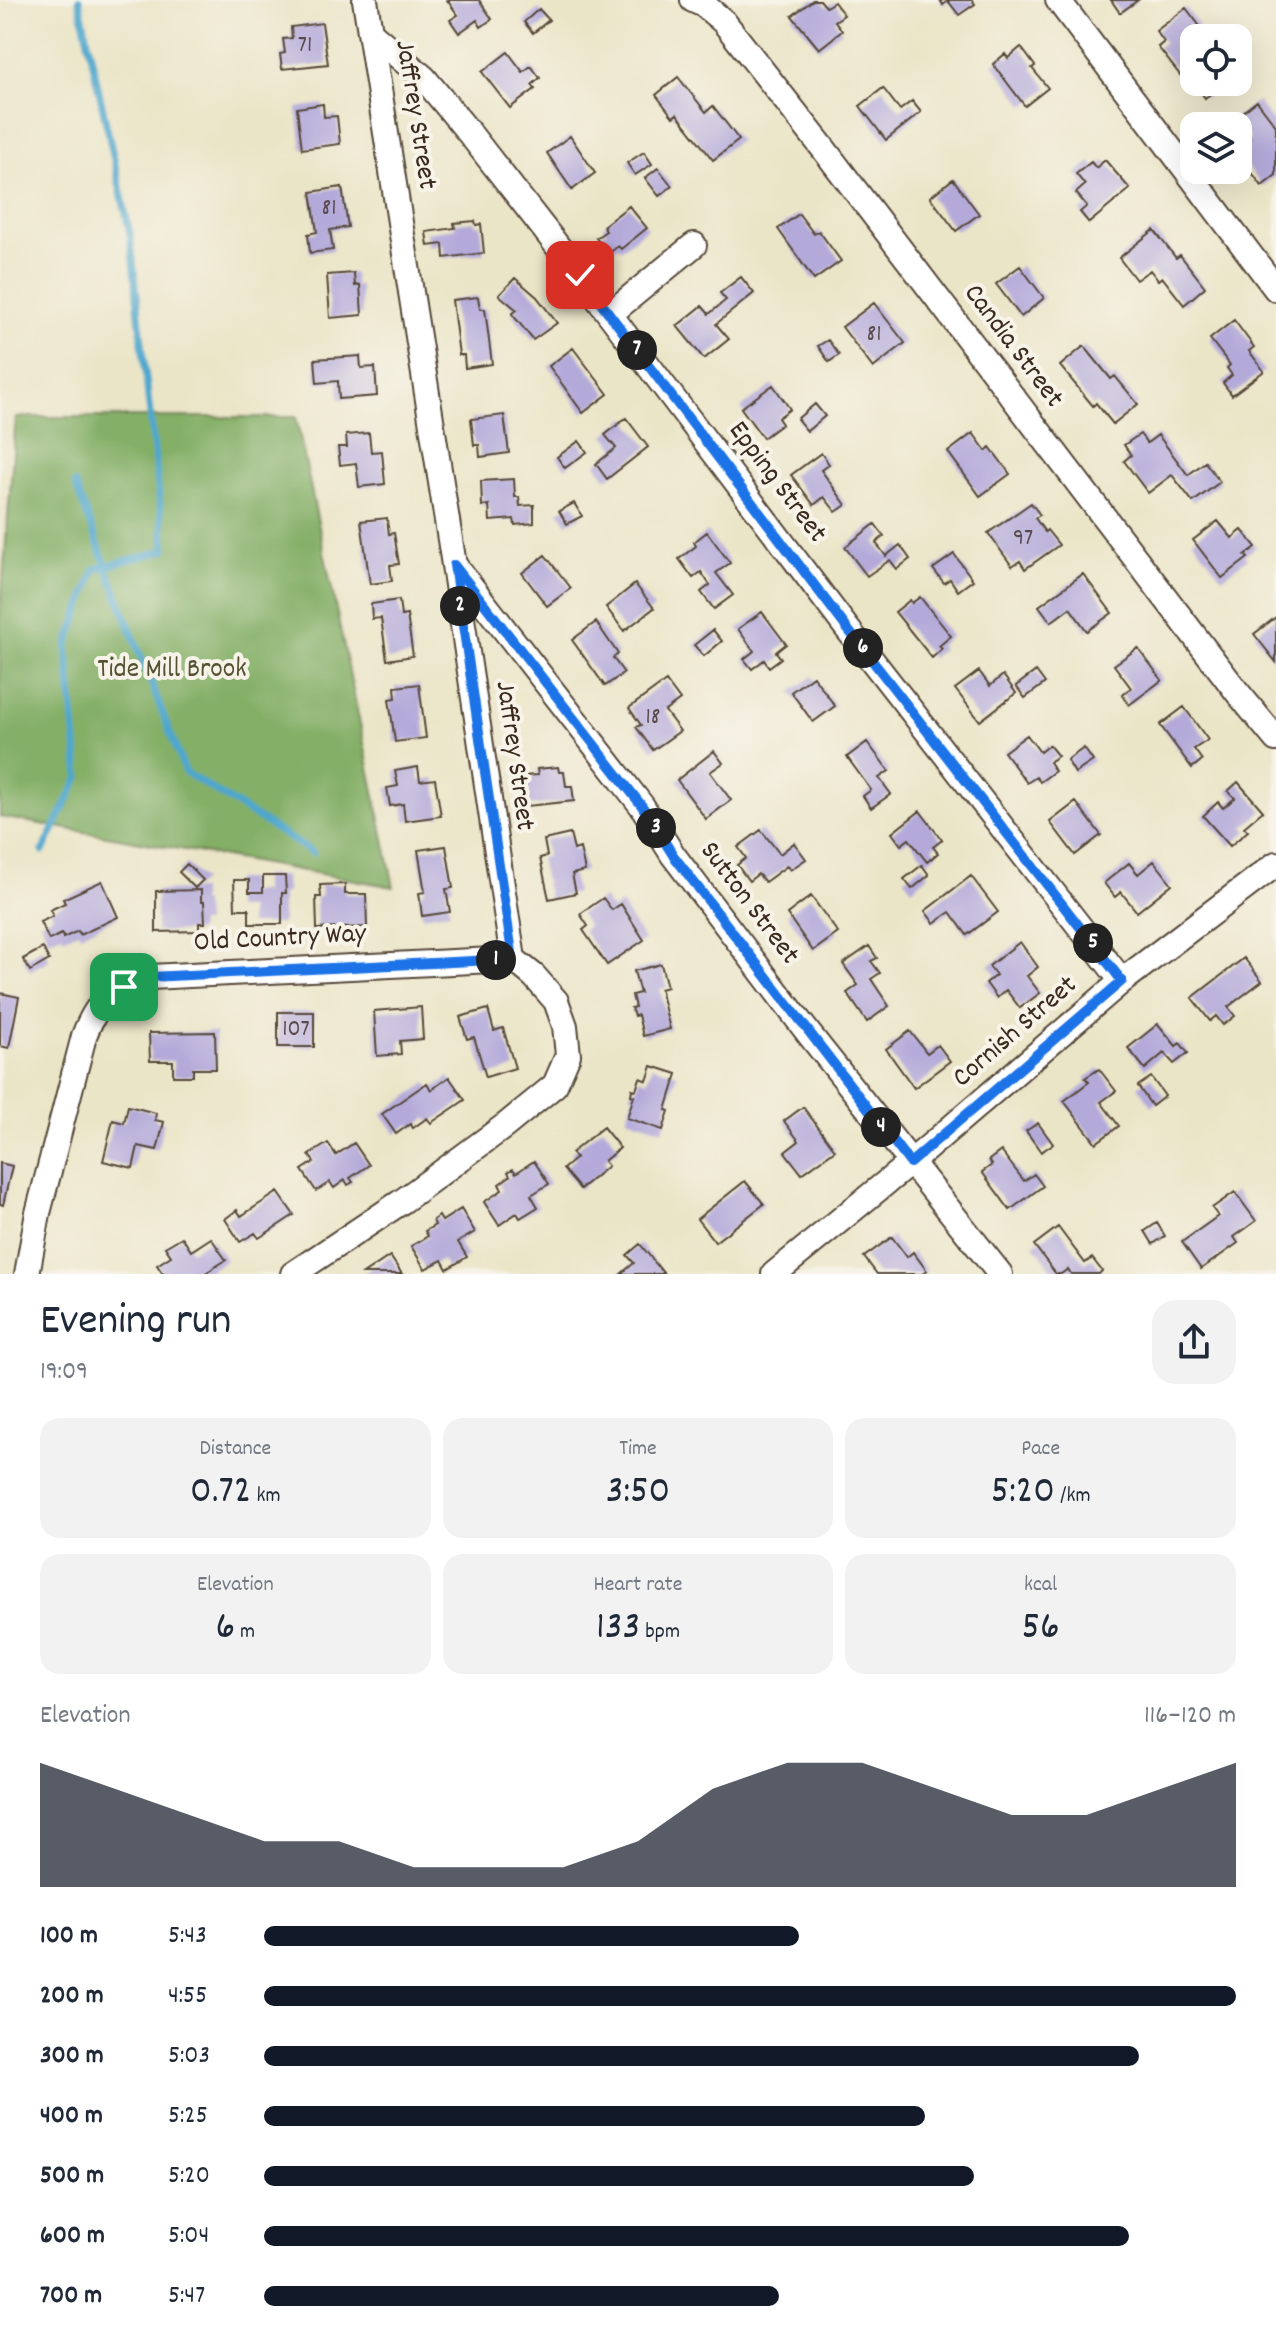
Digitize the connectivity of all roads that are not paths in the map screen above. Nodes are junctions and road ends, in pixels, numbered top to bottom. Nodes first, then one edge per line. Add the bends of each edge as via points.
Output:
1 (365, 0) edge
2 (693, 0) edge
3 (1058, 0) edge
4 (371, 33) junction
5 (694, 245) dead end
6 (1276, 289) edge
7 (610, 314) junction
8 (454, 565) junction
9 (1276, 739) edge
10 (1276, 864) edge
11 (513, 959) junction
12 (1122, 981) junction
13 (910, 1163) junction
14 (27, 1274) edge
15 (293, 1274) edge
16 (774, 1274) edge
17 (1000, 1274) edge

1 - 4 street, Jaffrey Street
2 - 9 street, Candia Street via 724,22
3 - 6 street
4 - 7 street, Epping Street via 424,78
4 - 8 street, Jaffrey Street
5 - 7 street
7 - 12 street, Epping Street
8 - 11 street, Jaffrey Street
8 - 13 street, Sutton Street
10 - 12 street, Cornish Street
11 - 14 street, Old Country Way via 150,977 104,998 84,1036
11 - 15 street via 556,1001 565,1026 568,1055 555,1085 417,1191
12 - 13 street, Cornish Street
13 - 16 street, Cornish Street
13 - 17 street, Sutton Street

